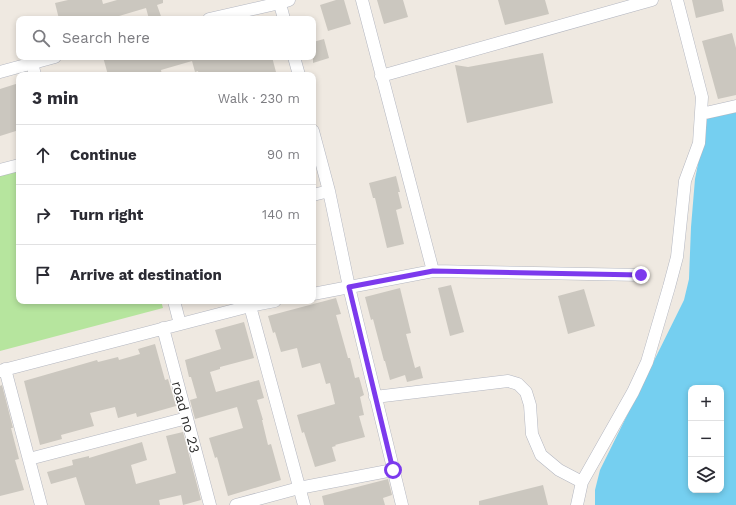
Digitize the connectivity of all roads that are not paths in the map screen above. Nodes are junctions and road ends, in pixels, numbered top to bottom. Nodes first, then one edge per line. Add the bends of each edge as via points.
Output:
1 (362, 0) edge
2 (652, 0) edge
3 (677, 0) edge
4 (282, 1) edge
5 (221, 16) edge
6 (284, 16) edge
7 (50, 60) edge
8 (295, 60) edge
9 (33, 69) edge
10 (0, 72) edge
11 (297, 72) edge
12 (381, 76) junction
13 (736, 106) edge
14 (701, 114) junction
15 (316, 142) edge
16 (16, 166) edge
17 (0, 170) edge
18 (329, 191) junction
19 (316, 194) edge
20 (433, 271) junction
21 (641, 275) dead end
22 (349, 287) junction
23 (316, 293) edge
24 (175, 304) edge
25 (260, 304) edge
26 (250, 306) junction
27 (180, 324) junction
28 (163, 328) junction
29 (3, 370) edge
30 (375, 397) junction
31 (187, 418) junction
32 (29, 459) junction
33 (393, 470) junction
34 (582, 482) junction
35 (299, 488) junction
36 (41, 505) edge
37 (210, 505) edge
38 (236, 505) edge
39 (304, 505) edge
40 (402, 505) edge
41 (577, 505) edge

1 - 12 street
2 - 12 street
3 - 14 street via 702,97
4 - 5 street
4 - 6 street
7 - 9 street
8 - 11 street
9 - 10 street
12 - 20 street
13 - 14 street
14 - 34 street via 699,143 685,181 677,257 647,362
15 - 18 street
16 - 17 street
18 - 19 street
18 - 22 street
20 - 21 street
20 - 22 street
22 - 23 street
22 - 30 street
24 - 27 street
25 - 26 street
26 - 27 street
26 - 35 street
27 - 28 street
28 - 29 street
28 - 31 street, road no 23
29 - 32 street
30 - 33 street
30 - 34 street via 508,380 518,384 526,392 530,405 532,434 540,456
31 - 32 street
31 - 37 street, road no 23
32 - 36 street
33 - 35 street
33 - 40 street
34 - 41 street
35 - 38 street
35 - 39 street

